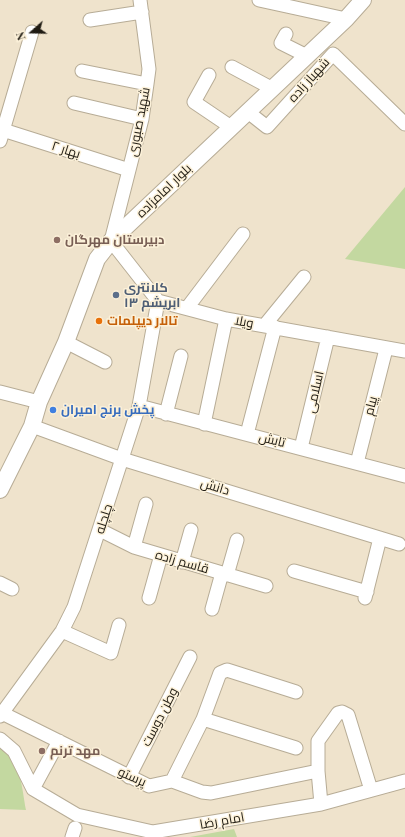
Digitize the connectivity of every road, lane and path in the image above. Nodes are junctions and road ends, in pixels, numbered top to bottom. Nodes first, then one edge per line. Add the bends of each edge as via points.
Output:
1 (259, 0) edge
2 (363, 0) edge
3 (141, 6) edge
4 (346, 19) junction
5 (90, 20) dead end
6 (32, 32) dead end
7 (284, 38) dead end
8 (307, 56) junction
9 (232, 67) dead end
10 (82, 71) dead end
11 (209, 75) dead end
12 (147, 84) junction
13 (273, 89) junction
14 (74, 103) dead end
15 (248, 112) junction
16 (142, 119) junction
17 (405, 124) edge
18 (231, 127) junction
19 (2, 136) edge
20 (129, 170) junction
21 (244, 234) dead end
22 (111, 241) junction
23 (304, 277) dead end
24 (158, 301) junction
25 (187, 308) junction
26 (226, 319) junction
27 (270, 326) junction
28 (328, 337) junction
29 (66, 342) junction
30 (386, 349) junction
31 (405, 351) edge
32 (181, 356) dead end
33 (105, 362) dead end
34 (0, 392) edge
35 (39, 402) junction
36 (139, 406) junction
37 (166, 414) junction
38 (204, 424) junction
39 (32, 426) junction
40 (247, 434) junction
41 (302, 448) junction
42 (122, 459) junction
43 (357, 463) junction
44 (405, 476) edge
45 (0, 490) edge
46 (146, 504) dead end
47 (100, 530) junction
48 (191, 530) dead end
49 (380, 538) junction
50 (237, 540) dead end
51 (399, 544) dead end
52 (134, 547) junction
53 (161, 556) junction
54 (182, 562) junction
55 (294, 571) dead end
56 (225, 574) junction
57 (0, 583) edge
58 (266, 586) dead end
59 (12, 589) dead end
60 (149, 598) dead end
61 (212, 609) dead end
62 (119, 625) dead end
63 (62, 631) junction
64 (190, 657) dead end
65 (296, 692) dead end
66 (1, 715) edge
67 (203, 719) junction
68 (0, 739) edge
69 (59, 741) junction
70 (296, 748) dead end
71 (318, 771) junction
72 (129, 777) junction
73 (172, 781) junction
74 (405, 781) edge
75 (33, 789) junction
76 (371, 790) junction
77 (321, 804) junction

1 - 4 street
2 - 4 main road, بلوار امامزاده
3 - 5 street
3 - 12 street, شهید صبوری via 149,69
4 - 8 main road, بلوار امامزاده
6 - 19 street
7 - 8 street
8 - 13 main road, بلوار امامزاده
9 - 13 street
10 - 12 street
11 - 18 street via 194,102
12 - 16 street, شهید صبوری
13 - 15 main road, بلوار امامزاده
14 - 16 street
15 - 17 street, شهباز زاده via 267,127 333,54
15 - 18 main road, بلوار امامزاده
16 - 20 street, شهید صبوری
18 - 22 main road, بلوار امامزاده
19 - 20 street, بهار ۲
20 - 22 street, شهید صبوری
21 - 25 street
22 - 24 street
22 - 29 main road, بلوار امامزاده via 97,259
23 - 27 street
24 - 25 street, ویلا
24 - 36 street, چلچله
25 - 26 street, ویلا
26 - 27 street, ویلا
26 - 38 street
27 - 28 street, ویلا
27 - 40 street
28 - 30 street, ویلا
28 - 41 street, اسلامی
29 - 33 street
29 - 35 main road, بلوار امامزاده
30 - 31 street, ویلا
30 - 43 street, پیام
32 - 37 street
34 - 35 street
35 - 39 main road, بلوار امامزاده
36 - 37 street, تابش
36 - 42 street, چلچله
37 - 38 street, تابش
38 - 40 street, تابش
39 - 42 street, دانش
39 - 45 main road, بلوار امامزاده
40 - 41 street, تابش
41 - 43 street, تابش
42 - 47 street, چلچله
42 - 49 street, دانش
43 - 44 street, تابش
46 - 52 street
47 - 52 street, قاسم‌ زاده
47 - 63 street, چلچله via 74,607
48 - 54 street
49 - 51 street, دانش
49 - 55 street via 366,595
50 - 56 street
52 - 53 street, قاسم‌ زاده
53 - 54 street, قاسم‌ زاده
53 - 60 street
54 - 56 street, قاسم‌ زاده
56 - 58 street, قاسم‌ زاده
56 - 61 street
57 - 59 street
62 - 63 street via 111,653
63 - 66 street, چلچله
64 - 72 street, وطن دوست
65 - 67 street via 223,670
66 - 69 street, پرستو
67 - 70 street
67 - 73 street
68 - 75 street via 14,751
69 - 72 street, پرستو
69 - 75 street
71 - 73 street via 211,793
71 - 76 street via 319,737 338,713 345,712
71 - 77 street
72 - 73 street, پرستو via 149,786
74 - 76 street, امام رضا
75 - 77 street, امام رضا via 77,815 153,832
76 - 77 street, امام رضا

